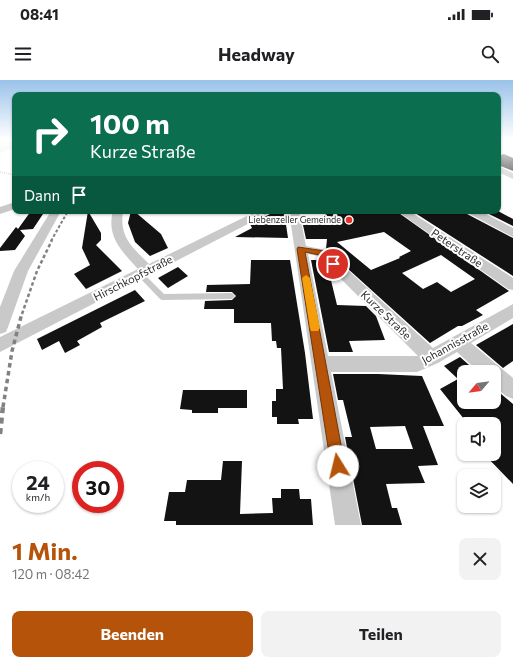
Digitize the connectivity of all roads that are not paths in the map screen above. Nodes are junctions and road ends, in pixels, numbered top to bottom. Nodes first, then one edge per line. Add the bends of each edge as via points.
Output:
1 (513, 163) edge
2 (501, 168) edge
3 (501, 170) edge
4 (513, 176) edge
5 (12, 206) edge
6 (0, 211) edge
7 (54, 214) edge
8 (117, 214) edge
9 (259, 214) edge
10 (295, 214) edge
11 (406, 214) edge
12 (478, 214) edge
13 (513, 233) edge
14 (301, 249) junction
15 (144, 273) junction
16 (513, 285) edge
17 (232, 296) dead end
18 (513, 310) edge
19 (0, 327) edge
20 (458, 343) junction
21 (0, 345) edge
22 (432, 358) junction
23 (321, 364) junction
24 (484, 365) edge
25 (501, 380) edge
26 (513, 390) edge
27 (348, 525) edge

1 - 2 street
3 - 4 street
5 - 6 street
7 - 19 street via 21,271
8 - 15 street via 115,220 122,244
9 - 15 street, Hirschkopfstraße
10 - 14 street
11 - 16 street, Peterstraße
12 - 13 street
14 - 22 street, Kurze Straße via 322,253
14 - 23 street
15 - 17 lane via 162,297
15 - 21 street, Hirschkopfstraße
18 - 20 street, Johannisstraße
20 - 22 street, Johannisstraße
20 - 24 street
22 - 23 street, Johannisstraße via 417,364
23 - 27 street
25 - 26 street

